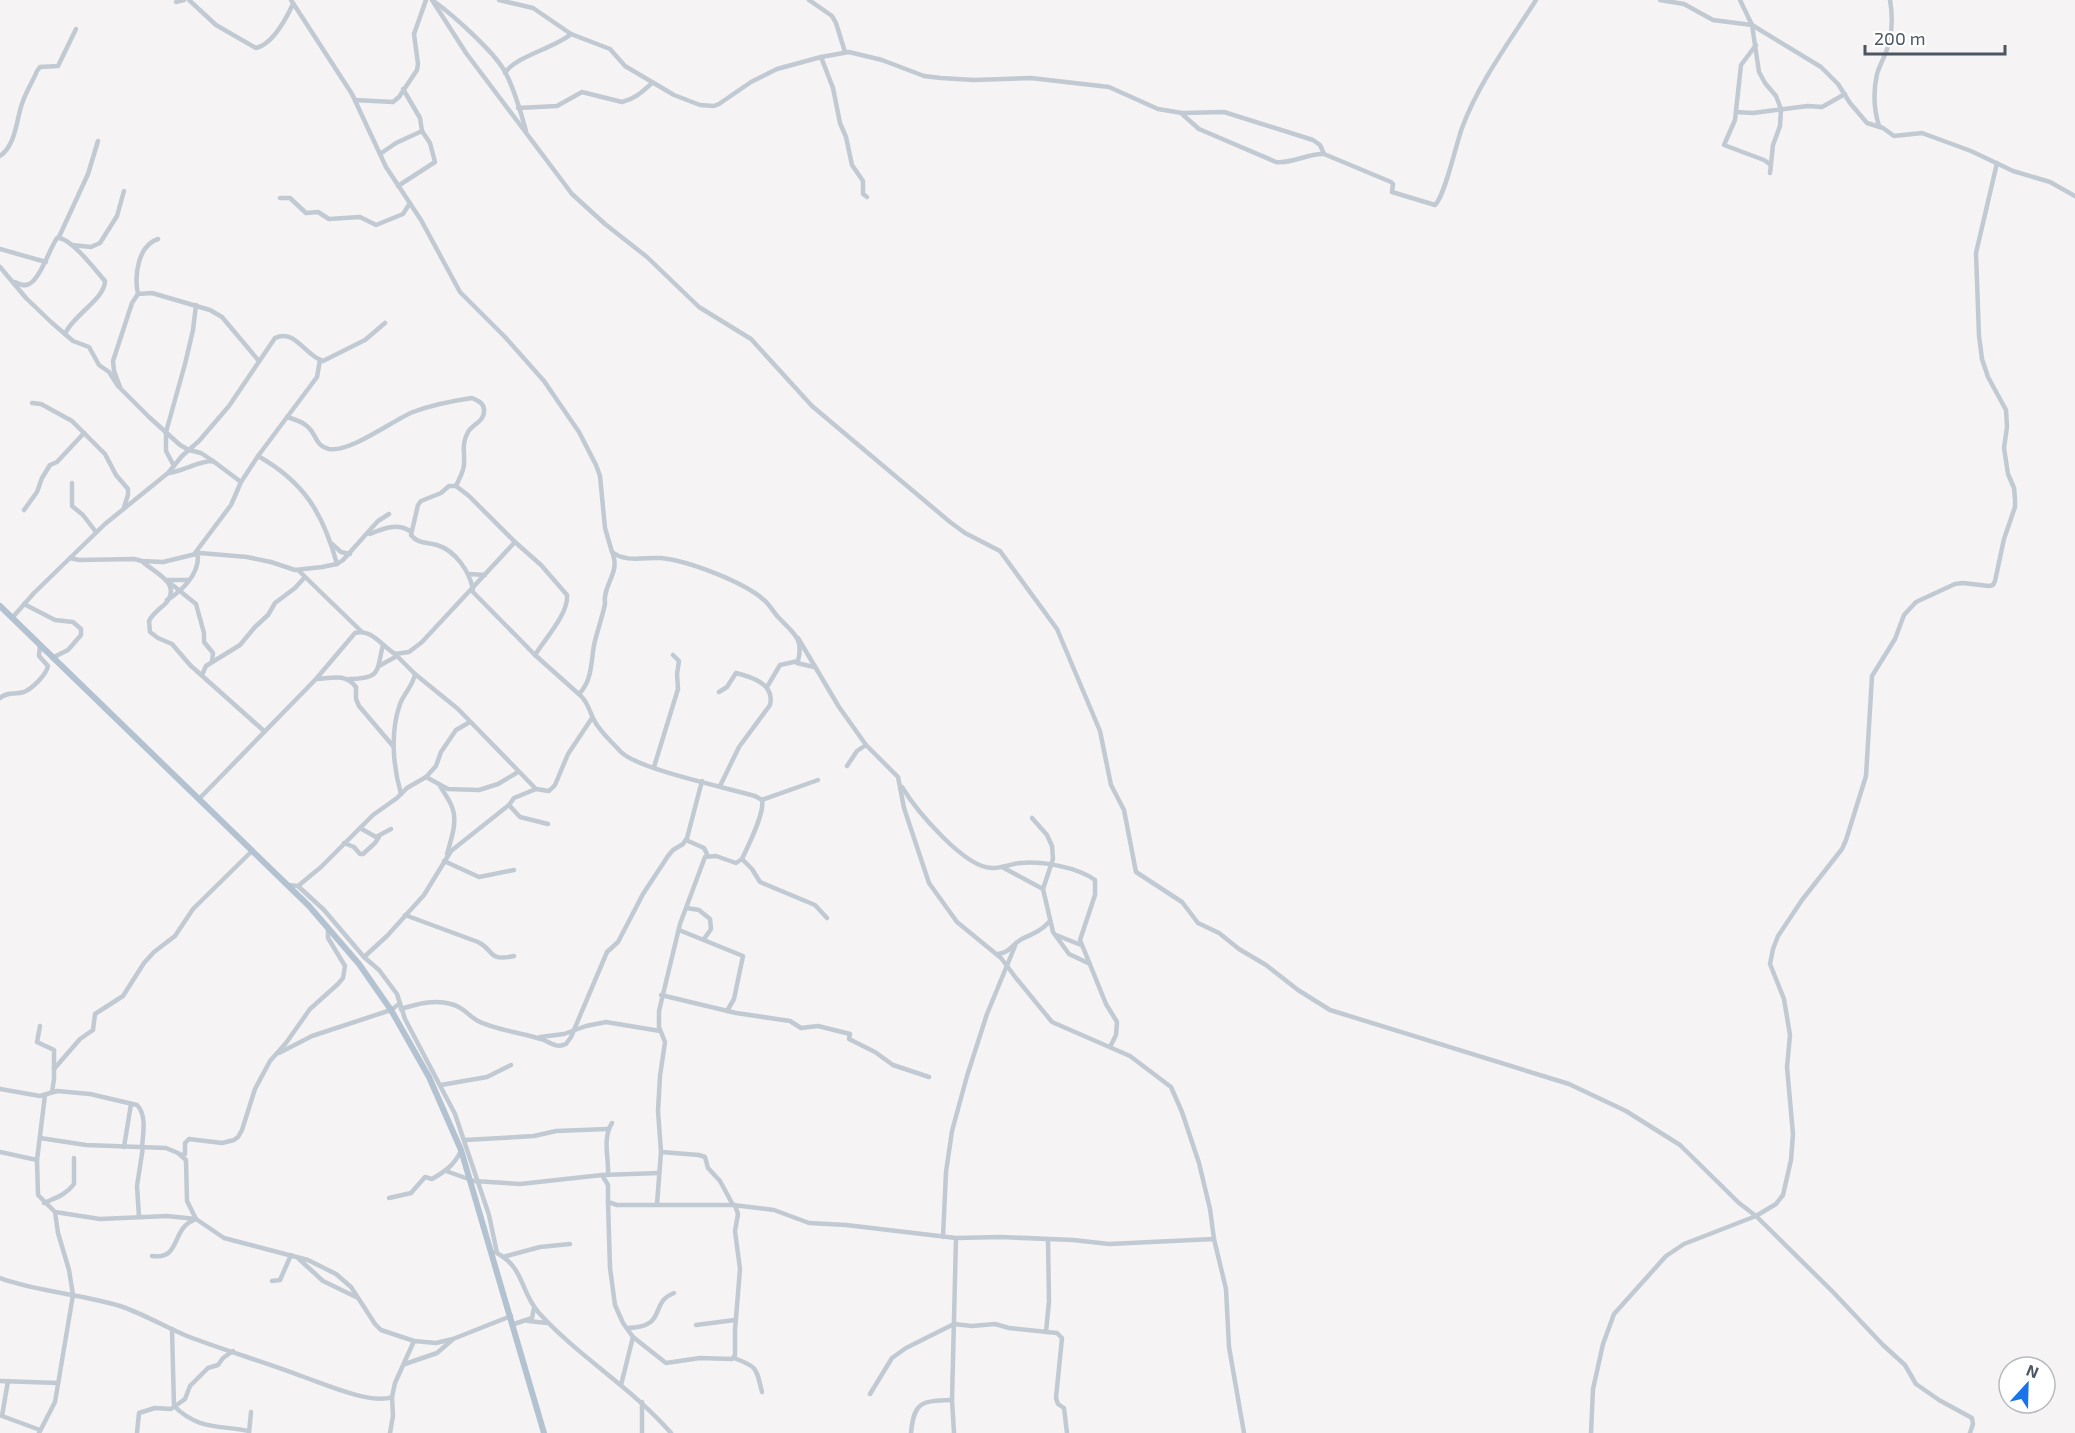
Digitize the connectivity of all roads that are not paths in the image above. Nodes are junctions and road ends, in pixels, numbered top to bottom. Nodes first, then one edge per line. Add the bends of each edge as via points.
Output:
1 (184, 0) edge
2 (189, 0) edge
3 (426, 0) edge
4 (433, 0) edge
5 (499, 0) edge
6 (809, 0) edge
7 (1536, 0) edge
8 (1659, 0) edge
9 (1740, 0) edge
10 (1890, 0) edge
11 (176, 2) dead end
12 (292, 2) edge
13 (1752, 25) junction
14 (76, 29) dead end
15 (571, 34) junction
16 (1756, 45) junction
17 (845, 52) junction
18 (821, 57) junction
19 (505, 73) junction
20 (652, 83) junction
21 (403, 89) junction
22 (1845, 94) junction
23 (355, 100) junction
24 (518, 108) junction
25 (1781, 109) junction
26 (1736, 112) junction
27 (1182, 113) junction
28 (1879, 126) junction
29 (422, 131) junction
30 (527, 134) junction
31 (98, 141) dead end
32 (380, 154) junction
33 (1324, 154) junction
34 (0, 156) edge
35 (1997, 163) junction
36 (1772, 165) junction
37 (1770, 173) dead end
38 (398, 186) junction
39 (124, 191) dead end
40 (2075, 196) edge
41 (867, 197) dead end
42 (280, 198) dead end
43 (410, 203) junction
44 (59, 237) junction
45 (158, 239) dead end
46 (71, 245) junction
47 (0, 249) edge
48 (46, 262) junction
49 (0, 267) edge
50 (12, 281) junction
51 (138, 294) junction
52 (196, 305) junction
53 (385, 323) dead end
54 (65, 334) junction
55 (258, 360) junction
56 (320, 360) junction
57 (120, 388) junction
58 (32, 403) dead end
59 (287, 417) junction
60 (166, 432) junction
61 (84, 433) junction
62 (189, 450) junction
63 (258, 456) junction
64 (213, 461) junction
65 (174, 466) junction
66 (168, 473) junction
67 (241, 482) junction
68 (72, 483) dead end
69 (456, 486) junction
70 (24, 510) dead end
71 (123, 510) junction
72 (389, 514) dead end
73 (410, 531) junction
74 (96, 532) junction
75 (368, 535) junction
76 (515, 542) junction
77 (331, 543) junction
78 (612, 552) junction
79 (195, 553) junction
80 (350, 554) junction
81 (70, 558) junction
82 (142, 561) junction
83 (337, 564) junction
84 (299, 571) junction
85 (469, 574) junction
86 (485, 575) junction
87 (305, 577) junction
88 (189, 580) junction
89 (168, 581) junction
90 (472, 589) junction
91 (180, 591) junction
92 (167, 600) junction
93 (24, 604) junction
94 (1, 608) edge
95 (12, 618) junction
96 (362, 632) junction
97 (798, 638) junction
98 (40, 645) junction
99 (382, 645) junction
100 (396, 655) junction
101 (535, 655) junction
102 (673, 656) dead end
103 (52, 658) junction
104 (212, 662) junction
105 (797, 663) junction
106 (380, 666) junction
107 (815, 667) junction
108 (415, 674) junction
109 (202, 675) junction
110 (315, 679) junction
111 (350, 679) junction
112 (767, 687) junction
113 (719, 692) dead end
114 (579, 694) junction
115 (0, 698) edge
116 (592, 718) junction
117 (470, 722) junction
118 (264, 730) junction
119 (866, 745) junction
120 (393, 746) junction
121 (847, 766) dead end
122 (654, 767) junction
123 (518, 772) junction
124 (426, 777) junction
125 (818, 780) dead end
126 (702, 781) junction
127 (439, 785) junction
128 (901, 785) junction
129 (720, 786) junction
130 (536, 789) junction
131 (401, 794) junction
132 (199, 799) junction
133 (762, 800) junction
134 (508, 805) junction
135 (1032, 818) dead end
136 (548, 824) dead end
137 (360, 828) junction
138 (391, 829) dead end
139 (378, 837) junction
140 (686, 840) junction
141 (344, 843) junction
142 (252, 851) junction
143 (708, 856) junction
144 (742, 859) junction
145 (445, 860) junction
146 (1051, 865) junction
147 (1002, 867) junction
148 (514, 870) dead end
149 (288, 885) junction
150 (298, 886) junction
151 (1043, 889) junction
152 (687, 908) junction
153 (405, 915) junction
154 (827, 918) dead end
155 (1050, 921) junction
156 (328, 927) junction
157 (679, 930) junction
158 (1054, 934) junction
159 (704, 939) junction
160 (1081, 945) junction
161 (1015, 946) junction
162 (357, 948) junction
163 (374, 948) junction
164 (998, 954) junction
165 (513, 956) dead end
166 (364, 957) junction
167 (1090, 964) junction
168 (1007, 966) junction
169 (662, 995) junction
170 (400, 1007) junction
171 (391, 1010) junction
172 (727, 1011) junction
173 (40, 1026) dead end
174 (660, 1031) junction
175 (573, 1032) junction
176 (535, 1037) junction
177 (1110, 1047) junction
178 (277, 1054) junction
179 (511, 1065) dead end
180 (54, 1069) junction
181 (929, 1077) dead end
182 (441, 1085) junction
183 (0, 1089) edge
184 (52, 1092) junction
185 (45, 1095) junction
186 (131, 1104) junction
187 (612, 1123) dead end
188 (608, 1129) junction
189 (40, 1138) junction
190 (465, 1140) junction
191 (124, 1147) junction
192 (143, 1148) junction
193 (461, 1150) junction
194 (0, 1152) edge
195 (661, 1152) junction
196 (181, 1155) junction
197 (74, 1158) dead end
198 (37, 1160) junction
199 (446, 1171) junction
200 (659, 1173) junction
201 (602, 1175) junction
202 (608, 1175) junction
203 (474, 1180) junction
204 (728, 1194) junction
205 (389, 1198) dead end
206 (608, 1202) junction
207 (44, 1203) junction
208 (657, 1204) junction
209 (717, 1204) junction
210 (734, 1205) junction
211 (55, 1212) junction
212 (1756, 1216) junction
213 (139, 1217) junction
214 (196, 1219) junction
215 (943, 1237) junction
216 (956, 1238) junction
217 (1214, 1239) junction
218 (1048, 1240) junction
219 (570, 1244) dead end
220 (495, 1252) junction
221 (152, 1256) dead end
222 (291, 1256) junction
223 (297, 1257) junction
224 (503, 1257) junction
225 (0, 1278) edge
226 (272, 1281) dead end
227 (674, 1293) dead end
228 (73, 1295) junction
229 (358, 1297) junction
230 (534, 1308) junction
231 (511, 1316) junction
232 (735, 1320) junction
233 (528, 1321) junction
234 (549, 1323) junction
235 (514, 1324) junction
236 (954, 1324) junction
237 (696, 1325) dead end
238 (627, 1328) junction
239 (172, 1329) junction
240 (1046, 1332) junction
241 (633, 1337) junction
242 (453, 1339) junction
243 (414, 1341) junction
244 (232, 1351) junction
245 (734, 1358) junction
246 (405, 1364) junction
247 (0, 1381) edge
248 (8, 1381) junction
249 (58, 1383) junction
250 (621, 1385) junction
251 (762, 1392) dead end
252 (870, 1394) dead end
253 (392, 1397) junction
254 (952, 1400) junction
255 (642, 1402) junction
256 (174, 1406) junction
257 (251, 1412) dead end
258 (1, 1416) edge
259 (40, 1432) edge
260 (249, 1432) edge
261 (137, 1433) edge
262 (390, 1433) edge
263 (544, 1433) edge
264 (642, 1433) edge
265 (671, 1433) edge
266 (911, 1433) edge
267 (954, 1433) edge
268 (1066, 1433) edge
269 (1244, 1433) edge
270 (1591, 1433) edge
271 (1970, 1433) edge

1 - 11 street
2 - 12 street via 216,25 256,48 286,18
3 - 21 street via 414,34 418,64
4 - 19 street via 452,14
4 - 30 street via 466,53
5 - 15 street via 533,8
6 - 17 street via 836,23
7 - 33 street via 1476,94 1436,205 1392,192 1391,182
8 - 13 street via 1684,4 1713,20
9 - 13 street
10 - 28 street via 1891,31 1876,76 1874,107
12 - 23 street
13 - 16 street
13 - 22 street via 1821,67
14 - 34 street via 58,66 40,67 37,71 8,149
15 - 19 street via 517,61
15 - 20 street via 610,49 625,66
16 - 25 street via 1759,72
16 - 26 street via 1741,65
17 - 18 street
17 - 27 street via 882,60 924,76 974,80 1031,78 1109,87 1151,107
18 - 20 street via 762,75 714,106 690,102
18 - 41 street via 851,161
19 - 24 street
20 - 24 street via 628,101 582,92 557,106
21 - 23 street via 393,102
21 - 29 street via 420,118
22 - 25 street via 1822,107
22 - 28 street via 1867,123
23 - 32 street
24 - 30 street
25 - 26 street
25 - 36 street
26 - 36 street via 1725,146
27 - 33 street via 1213,111 1234,115 1314,140
27 - 33 street via 1199,129 1276,162
28 - 35 street via 1894,136 1922,133
29 - 32 street
29 - 38 street via 435,162
30 - 212 street via 572,194 699,307 751,339 812,406 950,522 1000,551 1057,629 1095,715 1111,785 1124,810 1134,868 1139,875 1182,902 1198,923 1219,933 1330,1010 1569,1083 1626,1112 1680,1145
31 - 44 street via 88,174
32 - 38 street
35 - 40 street via 2050,182
35 - 212 street via 1977,247 1979,336 1988,377 2006,410 2004,448 2015,507 1993,585 1958,583 1916,602 1904,615 1895,639 1872,676 1866,776 1846,840 1796,909 1773,949 1770,968 1781,992 1790,1035 1787,1067 1793,1134 1782,1197
36 - 37 street
38 - 43 street
39 - 46 street via 117,216 100,243 91,247
42 - 43 street via 290,198 306,213 318,212 329,219 360,217 376,225 402,214
43 - 78 street via 460,292 529,363 579,432 600,476 604,522
44 - 46 street
44 - 48 street
45 - 51 street via 141,256
46 - 54 street via 105,285
47 - 48 street
48 - 50 street via 29,285
49 - 50 street
50 - 54 street
51 - 52 street via 152,293
51 - 57 street via 113,361
52 - 55 street via 222,317
52 - 60 street via 186,364
53 - 56 street via 365,340
54 - 57 street via 89,347
55 - 56 street via 275,338 284,335
55 - 62 street via 229,406
56 - 59 street via 317,378
57 - 60 street
58 - 61 street via 67,417
59 - 63 street
59 - 69 street via 309,427 321,446 336,449 434,405 477,400 485,411 468,433 462,452 464,468
60 - 62 street
60 - 65 street via 166,451
61 - 70 street via 50,465
61 - 71 street via 105,454 128,489
62 - 64 street
62 - 65 street
63 - 67 street
63 - 77 street via 304,491
64 - 66 street
64 - 67 street
65 - 66 street
66 - 71 street
67 - 79 street via 225,515
68 - 74 street via 72,506
69 - 73 street via 421,501
69 - 76 street
71 - 74 street
72 - 75 street
73 - 75 street via 399,526
73 - 85 street via 414,539 451,553
74 - 81 street
75 - 80 street
76 - 86 street
76 - 101 street via 567,595 563,613
77 - 80 street
77 - 83 street
78 - 97 street via 621,558 679,562 737,583 764,600
78 - 114 street via 616,564 604,598 588,681
79 - 82 street via 163,562
79 - 84 street via 247,557
79 - 88 street via 196,571
80 - 83 street
81 - 82 street
81 - 93 street
82 - 89 street
83 - 84 street
84 - 87 street
85 - 86 street
85 - 90 street
86 - 90 street
87 - 96 street
87 - 104 street via 275,603 240,645
88 - 89 street
88 - 91 street
89 - 91 street
89 - 92 street via 171,588
90 - 100 street via 422,642 409,652
90 - 101 street
91 - 92 street
91 - 104 street via 196,604 204,642 213,653
92 - 109 street via 152,616 150,632 172,644
93 - 95 street
93 - 103 street via 55,620 73,622 81,629 80,637 68,650
94 - 95 main road
95 - 98 main road
96 - 99 street
96 - 110 street via 355,633
97 - 105 street
97 - 107 street
98 - 103 main road
98 - 115 street via 39,656 48,666 47,671 26,691 6,693
99 - 100 street
99 - 106 street
100 - 106 street
100 - 108 street
101 - 114 street
102 - 122 street via 679,661 678,688
103 - 132 main road
104 - 109 street
105 - 107 street
105 - 112 street via 780,665
106 - 111 street via 368,678
107 - 119 street
108 - 117 street
108 - 120 street via 399,708
109 - 118 street
110 - 111 street
110 - 118 street
111 - 120 street via 356,687 359,706
112 - 113 street via 736,673
112 - 129 street via 770,705 739,747
114 - 116 street via 588,703
116 - 122 street via 625,756
116 - 130 street via 568,754 555,785 549,790
117 - 123 street
117 - 124 street via 456,730
118 - 132 street
119 - 121 street via 859,748
119 - 128 street via 898,777
120 - 131 street
122 - 126 street
123 - 127 street via 479,790
123 - 130 street
124 - 127 street
124 - 131 street
125 - 133 street
126 - 129 street
126 - 140 street
127 - 145 street via 454,818
128 - 147 street via 948,843 975,864
128 - 164 street via 929,883 957,922
129 - 133 street
130 - 134 street
131 - 137 street
132 - 142 main road
133 - 144 street
134 - 136 street via 520,817
134 - 145 street via 462,841
135 - 146 street via 1050,840
137 - 139 street
137 - 141 street
138 - 139 street
139 - 141 street via 363,854
140 - 143 street via 704,849
140 - 175 street via 668,856 618,942 607,952
141 - 150 street
142 - 149 main road
142 - 180 street via 193,909 175,936 144,963 123,996 95,1014 93,1030
143 - 144 street via 736,863
143 - 152 street
144 - 154 street via 760,882 815,905
145 - 148 street via 479,876
145 - 153 street via 429,889
146 - 147 street via 1025,862
146 - 151 street
146 - 160 street via 1078,870 1095,880 1095,895
147 - 151 street
149 - 150 street
149 - 156 main road
150 - 162 street
151 - 155 street
152 - 157 street
152 - 159 street via 699,910 710,919 711,929
153 - 163 street
153 - 165 street via 478,942 497,957
155 - 158 street
155 - 161 street
156 - 171 main road
156 - 178 street via 328,938 345,966 343,978 310,1009
157 - 159 street
157 - 169 street
158 - 160 street
158 - 167 street via 1069,954
159 - 172 street via 743,957 734,999
160 - 167 street
161 - 164 street
161 - 168 street
162 - 163 street
162 - 166 street
163 - 166 street
164 - 168 street
166 - 170 street via 397,994
167 - 177 street via 1117,1022
168 - 177 street via 1052,1022
168 - 215 street via 976,1046 952,1131
169 - 172 street
169 - 174 street
170 - 171 street
170 - 176 street via 452,1004 478,1021
170 - 182 street
171 - 178 street via 312,1036
171 - 193 main road via 429,1077
172 - 181 street via 792,1021 801,1028 818,1026 846,1032 850,1034 849,1040 893,1065
173 - 180 street via 36,1041 54,1050
174 - 175 street via 606,1022
174 - 195 street via 665,1042 658,1112
175 - 176 street
175 - 176 street via 561,1046
177 - 217 street via 1135,1058 1171,1087 1199,1163
178 - 196 street via 257,1084 238,1137 222,1143 189,1139 185,1154
179 - 182 street via 487,1077
180 - 184 street
182 - 190 street
183 - 185 street
184 - 185 street
184 - 186 street via 90,1094
185 - 189 street
186 - 191 street
186 - 192 street via 140,1107 142,1113
187 - 188 street
188 - 190 street
188 - 202 street
189 - 191 street
189 - 198 street
190 - 203 street
191 - 192 street
192 - 196 street via 166,1148
192 - 213 street via 137,1186
193 - 199 street
193 - 203 main road
194 - 198 street
195 - 200 street
195 - 204 street via 703,1156
196 - 214 street via 186,1162 187,1200
197 - 207 street via 74,1184 64,1194
198 - 207 street via 38,1195
199 - 203 street
199 - 205 street via 432,1179 425,1177 411,1193
200 - 202 street
200 - 208 street
201 - 202 street
201 - 203 street via 520,1184
201 - 206 street via 608,1185
203 - 220 main road
204 - 209 street
204 - 210 street
206 - 208 street
206 - 238 street via 613,1296
207 - 211 street
208 - 209 street
209 - 210 street
210 - 215 street via 774,1210 809,1223
210 - 232 street via 738,1214 735,1231 740,1269
211 - 213 street via 100,1219
211 - 228 street
212 - 270 street via 1684,1244 1666,1256 1614,1314 1593,1389
212 - 271 street via 1905,1365 1916,1384 1972,1418
213 - 214 street
214 - 221 street via 183,1227 171,1251 160,1257
214 - 222 street via 224,1238
215 - 216 street
216 - 218 street
216 - 236 street
217 - 218 street via 1109,1244
217 - 269 street via 1226,1290 1232,1373
218 - 240 street
219 - 224 street
220 - 224 street
220 - 231 main road
222 - 223 street
222 - 226 street via 280,1280
223 - 229 street via 323,1281
223 - 229 street via 340,1277
224 - 230 street via 520,1276
225 - 228 street
227 - 238 street via 663,1299 651,1323
228 - 239 street via 122,1306
228 - 249 street
229 - 243 street via 377,1328
230 - 233 street
230 - 234 street
231 - 235 main road
231 - 242 street
232 - 237 street
232 - 245 street
233 - 234 street
233 - 235 street
234 - 250 street
235 - 263 main road
236 - 240 street via 995,1324
236 - 252 street via 892,1358
236 - 254 street
238 - 241 street
239 - 244 street
239 - 256 street
240 - 268 street via 1062,1338 1056,1398 1064,1408
241 - 245 street via 666,1363
241 - 250 street
242 - 243 street via 436,1343
242 - 246 street via 437,1353
243 - 246 street
244 - 253 street via 340,1390 367,1397
244 - 256 street via 218,1365 208,1368 192,1384 185,1399
245 - 251 street via 755,1368
246 - 253 street
247 - 248 street
248 - 249 street
248 - 258 street
249 - 259 street via 55,1402
250 - 255 street
253 - 262 street
254 - 266 street via 934,1400 915,1409
254 - 267 street
255 - 264 street
255 - 265 street
256 - 260 street via 193,1421
256 - 261 street via 168,1410 142,1411
257 - 260 street
258 - 259 street

